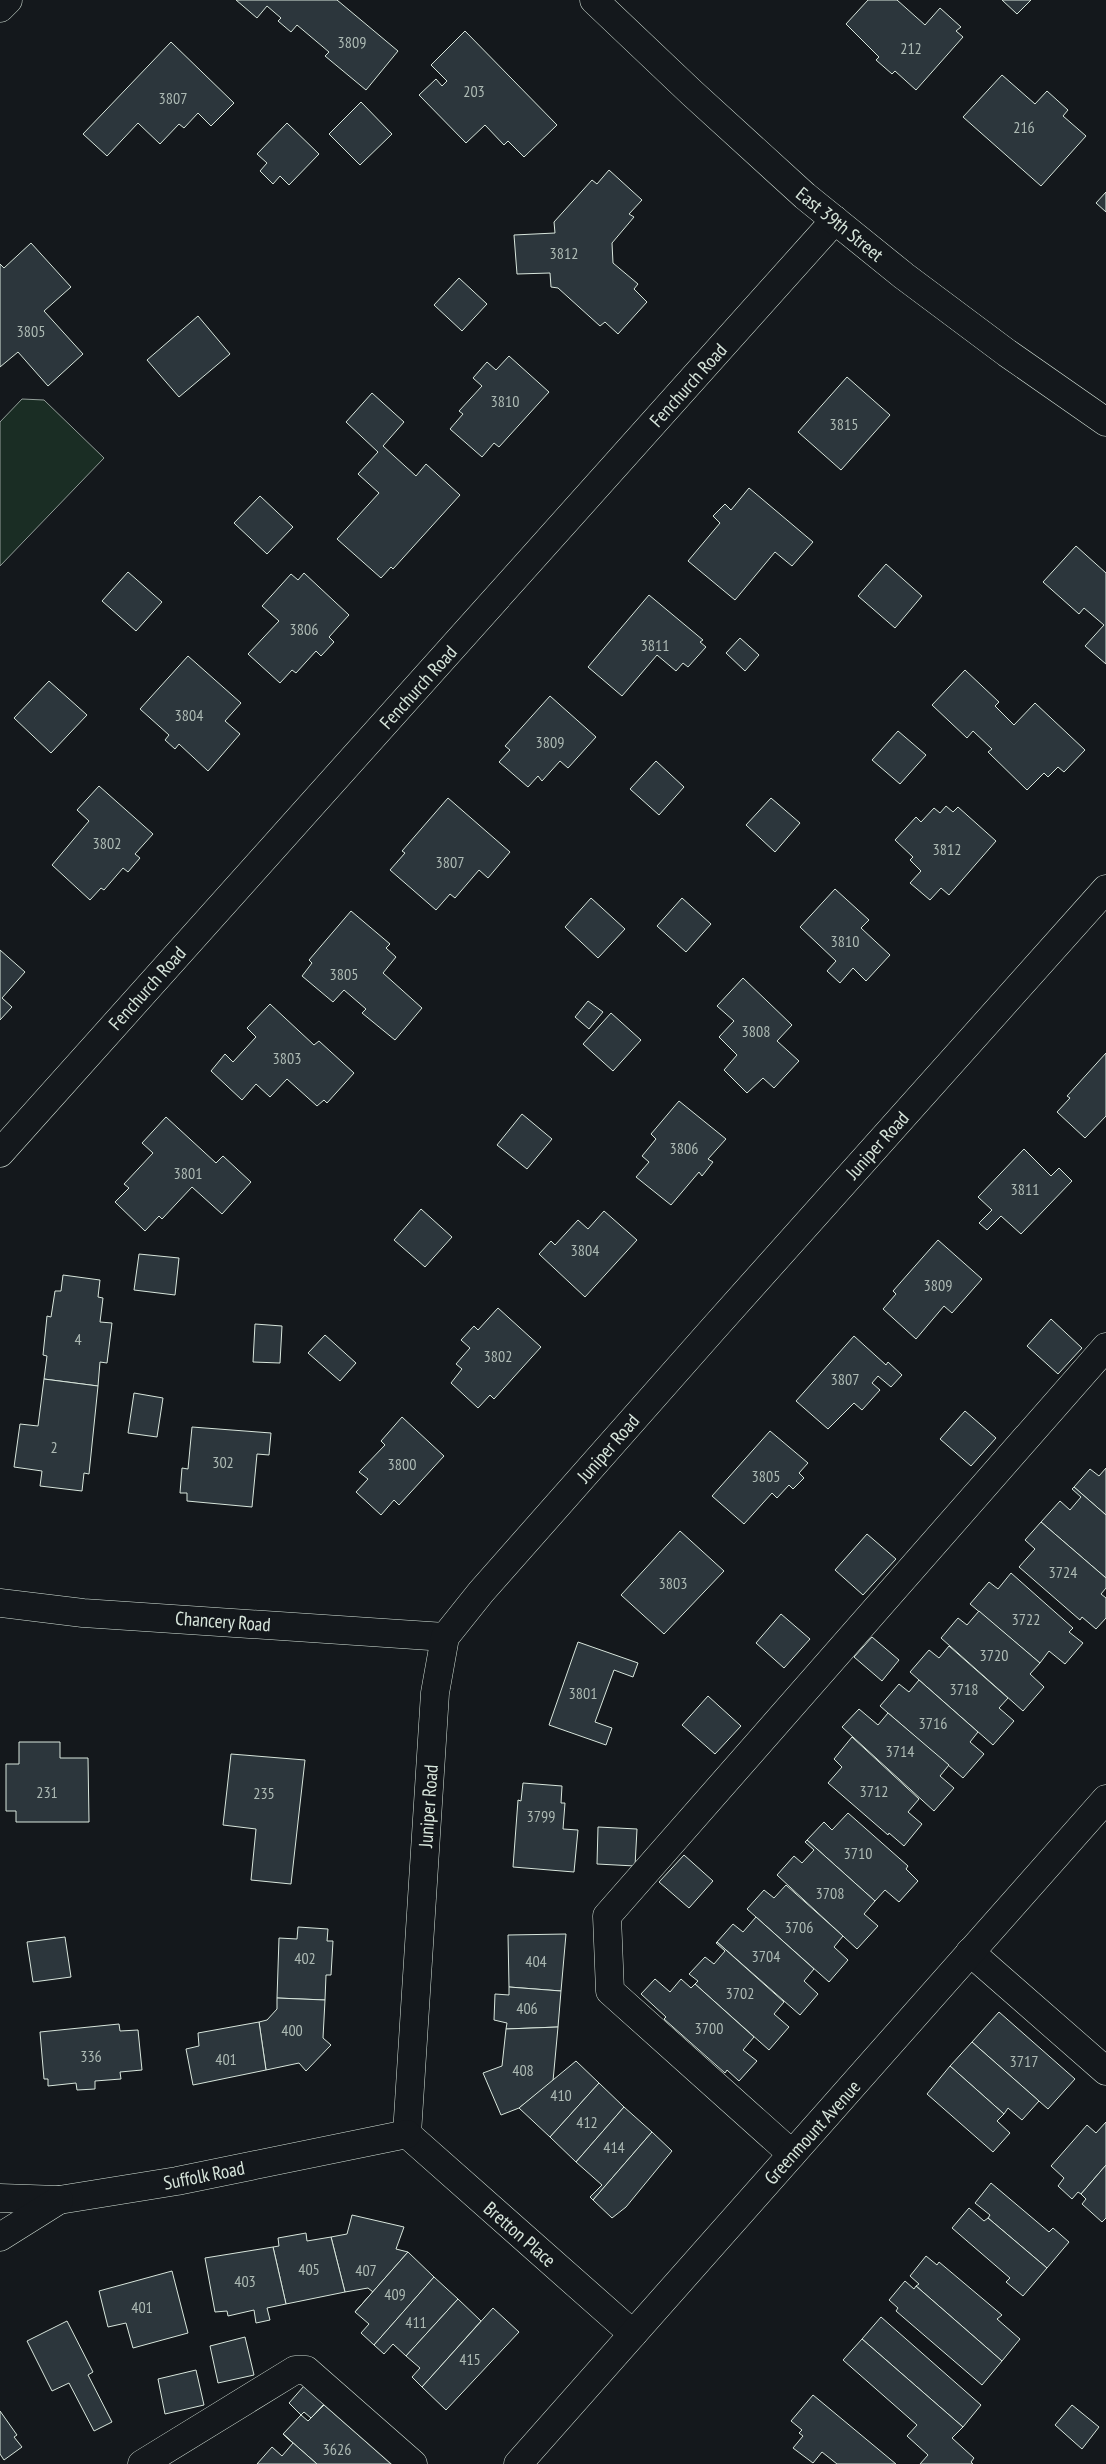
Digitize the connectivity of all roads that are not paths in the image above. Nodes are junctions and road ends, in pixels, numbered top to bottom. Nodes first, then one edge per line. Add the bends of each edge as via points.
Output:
1 (8, 0) edge
2 (594, 0) edge
3 (0, 8) edge
4 (835, 220) junction
5 (1106, 422) edge
6 (1106, 889) edge
7 (0, 1153) edge
8 (1106, 1348) edge
9 (0, 1603) edge
10 (445, 1637) junction
11 (1106, 1799) edge
12 (970, 1952) junction
13 (1106, 2071) edge
14 (407, 2134) junction
15 (792, 2154) junction
16 (0, 2198) edge
17 (59, 2200) junction
18 (0, 2237) edge
19 (633, 2334) junction
20 (142, 2464) edge
21 (413, 2464) edge
22 (518, 2464) edge

1 - 3 street
2 - 4 street, East 39th Street via 692,93
4 - 5 street, East 39th Street via 952,312
4 - 7 street, Fenchurch Road
6 - 10 street, Juniper Road via 714,1328
8 - 15 street via 607,1916 610,1991
9 - 10 street, Chancery Road via 82,1613
10 - 14 street, Juniper Road via 436,1693
11 - 12 street, Greenmount Avenue
12 - 13 street
12 - 15 street, Greenmount Avenue
14 - 17 street, Suffolk Road via 177,2181
14 - 19 street, Bretton Place
15 - 19 street, Greenmount Avenue
16 - 17 street, Suffolk Road
17 - 18 street
19 - 22 street, Greenmount Avenue
20 - 21 street via 295,2370 306,2370

